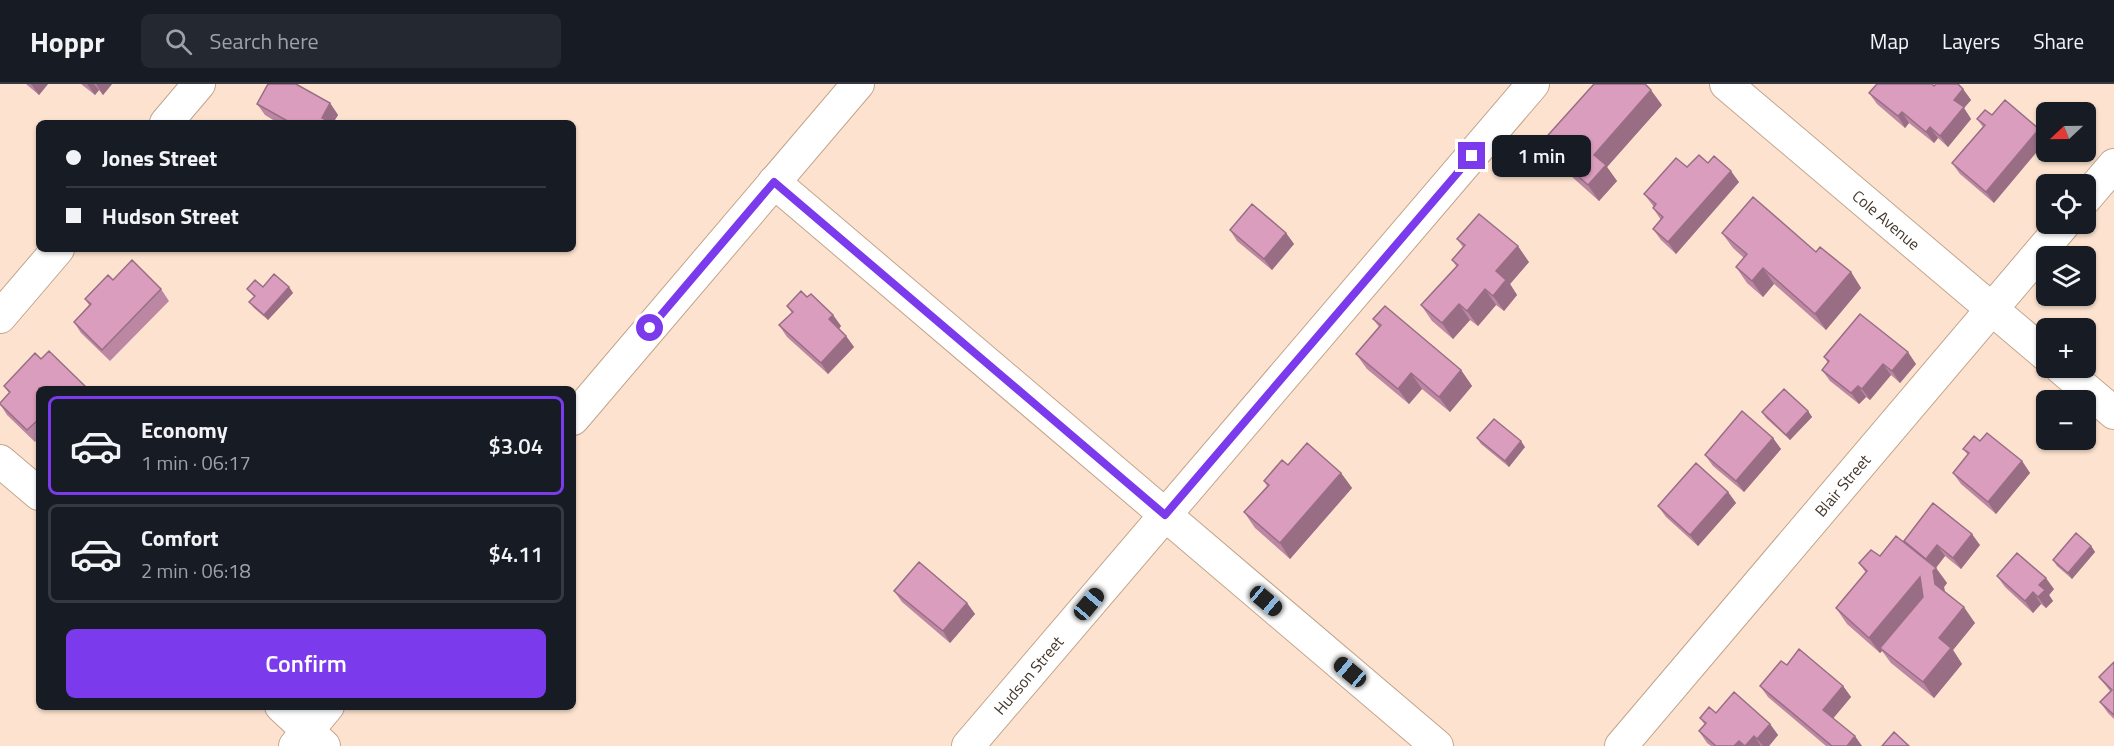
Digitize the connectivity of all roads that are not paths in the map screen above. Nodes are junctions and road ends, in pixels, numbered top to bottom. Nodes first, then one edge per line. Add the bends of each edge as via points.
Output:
1 (199, 84) edge
2 (858, 84) edge
3 (1533, 84) edge
4 (1726, 84) edge
5 (169, 120) edge
6 (2114, 165) edge
7 (774, 182) junction
8 (2096, 186) edge
9 (2055, 234) edge
10 (55, 252) edge
11 (1991, 309) junction
12 (0, 317) edge
13 (2036, 347) edge
14 (2073, 378) edge
15 (2114, 413) edge
16 (576, 415) edge
17 (0, 461) edge
18 (36, 491) edge
19 (1165, 515) junction
20 (284, 710) edge
21 (326, 710) edge
22 (309, 741) edge
23 (968, 746) edge
24 (1437, 746) edge
25 (1621, 746) edge

1 - 5 street
2 - 7 street
3 - 19 street, Hudson Street
4 - 11 street, Cole Avenue
6 - 8 street
7 - 16 street
7 - 19 street
9 - 11 street, Blair Street
10 - 12 street
11 - 13 street, Cole Avenue
11 - 25 street, Blair Street
14 - 15 street
17 - 18 street
19 - 23 street, Hudson Street
19 - 24 street
20 - 22 street
21 - 22 street

